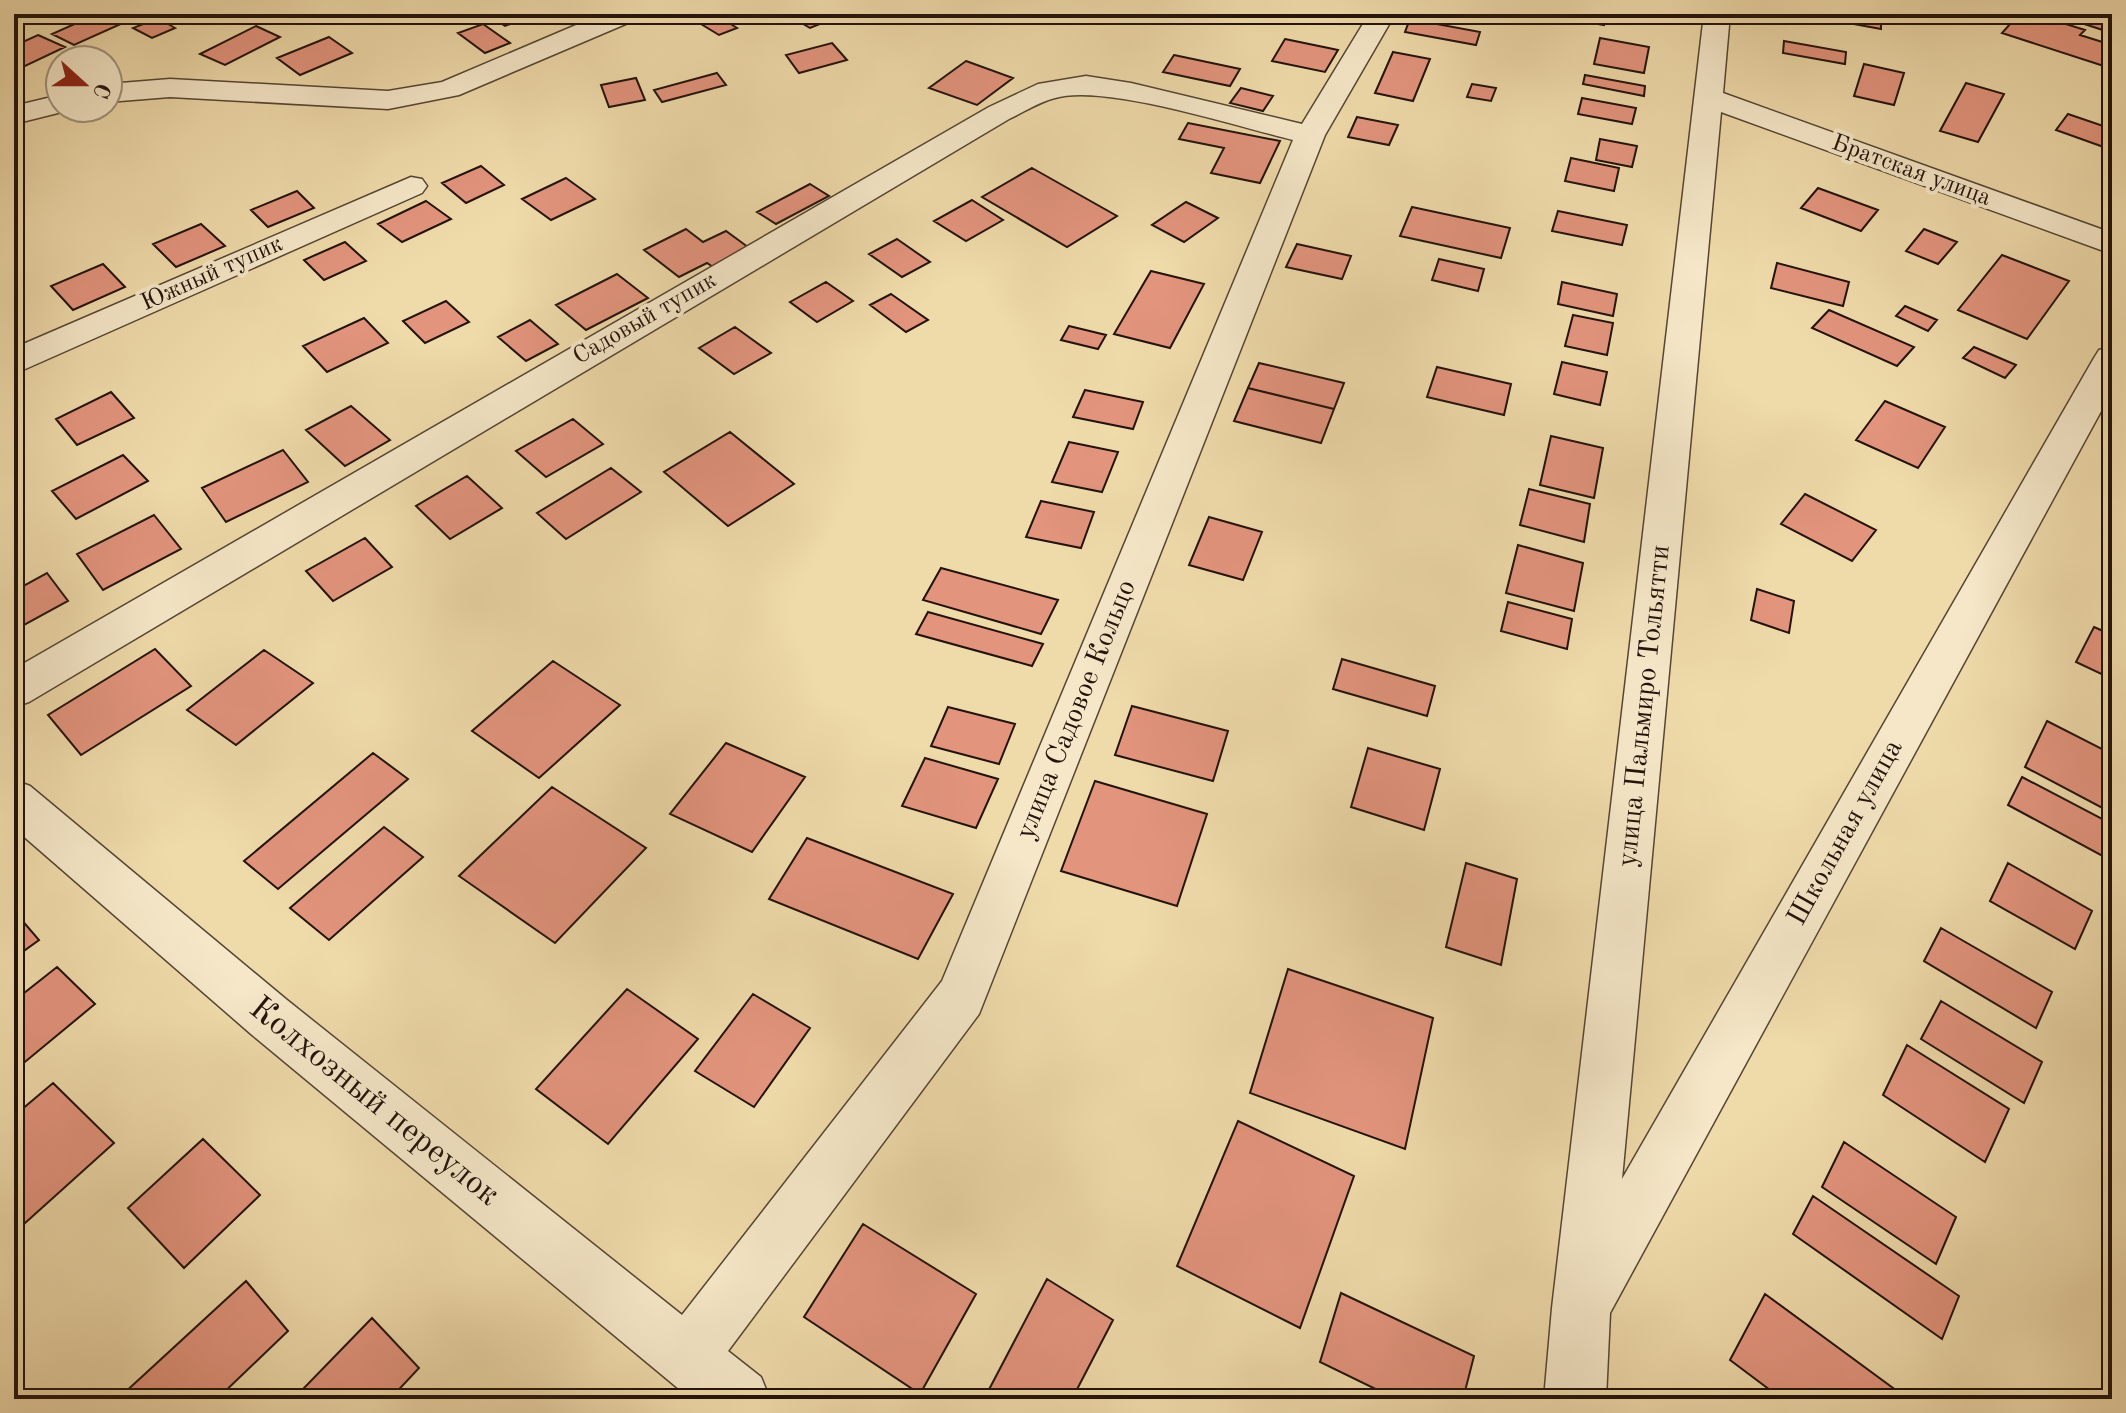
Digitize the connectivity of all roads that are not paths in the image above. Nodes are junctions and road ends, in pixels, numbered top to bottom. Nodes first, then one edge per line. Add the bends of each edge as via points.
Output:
1 (625, 14) edge
2 (1382, 14) edge
3 (1717, 14) edge
4 (124, 92) edge
5 (1710, 98) junction
6 (44, 108) edge
7 (14, 115) edge
8 (1310, 135) junction
9 (411, 186) dead end
10 (2112, 244) edge
11 (2112, 358) edge
12 (14, 362) edge
13 (14, 690) edge
14 (14, 800) edge
15 (1581, 1308) junction
16 (687, 1357) junction
17 (739, 1399) edge
18 (1575, 1399) edge

1 - 4 street via 449,89 388,100 170,88
2 - 8 street, улица Садовое Кольцо
3 - 5 street, улица Пальмиро Тольятти
5 - 10 street, Братская улица
5 - 15 street, улица Пальмиро Тольятти
6 - 7 street
8 - 13 street, Садовый тупик via 1131,92 1086,85 1048,90 986,121
8 - 16 street, улица Садовое Кольцо via 961,997
9 - 12 street, Южный тупик
11 - 15 street, Школьная улица
14 - 16 street, Колхозный переулок via 269,1017
15 - 18 street, улица Пальмиро Тольятти
16 - 17 street, Колхозный переулок

